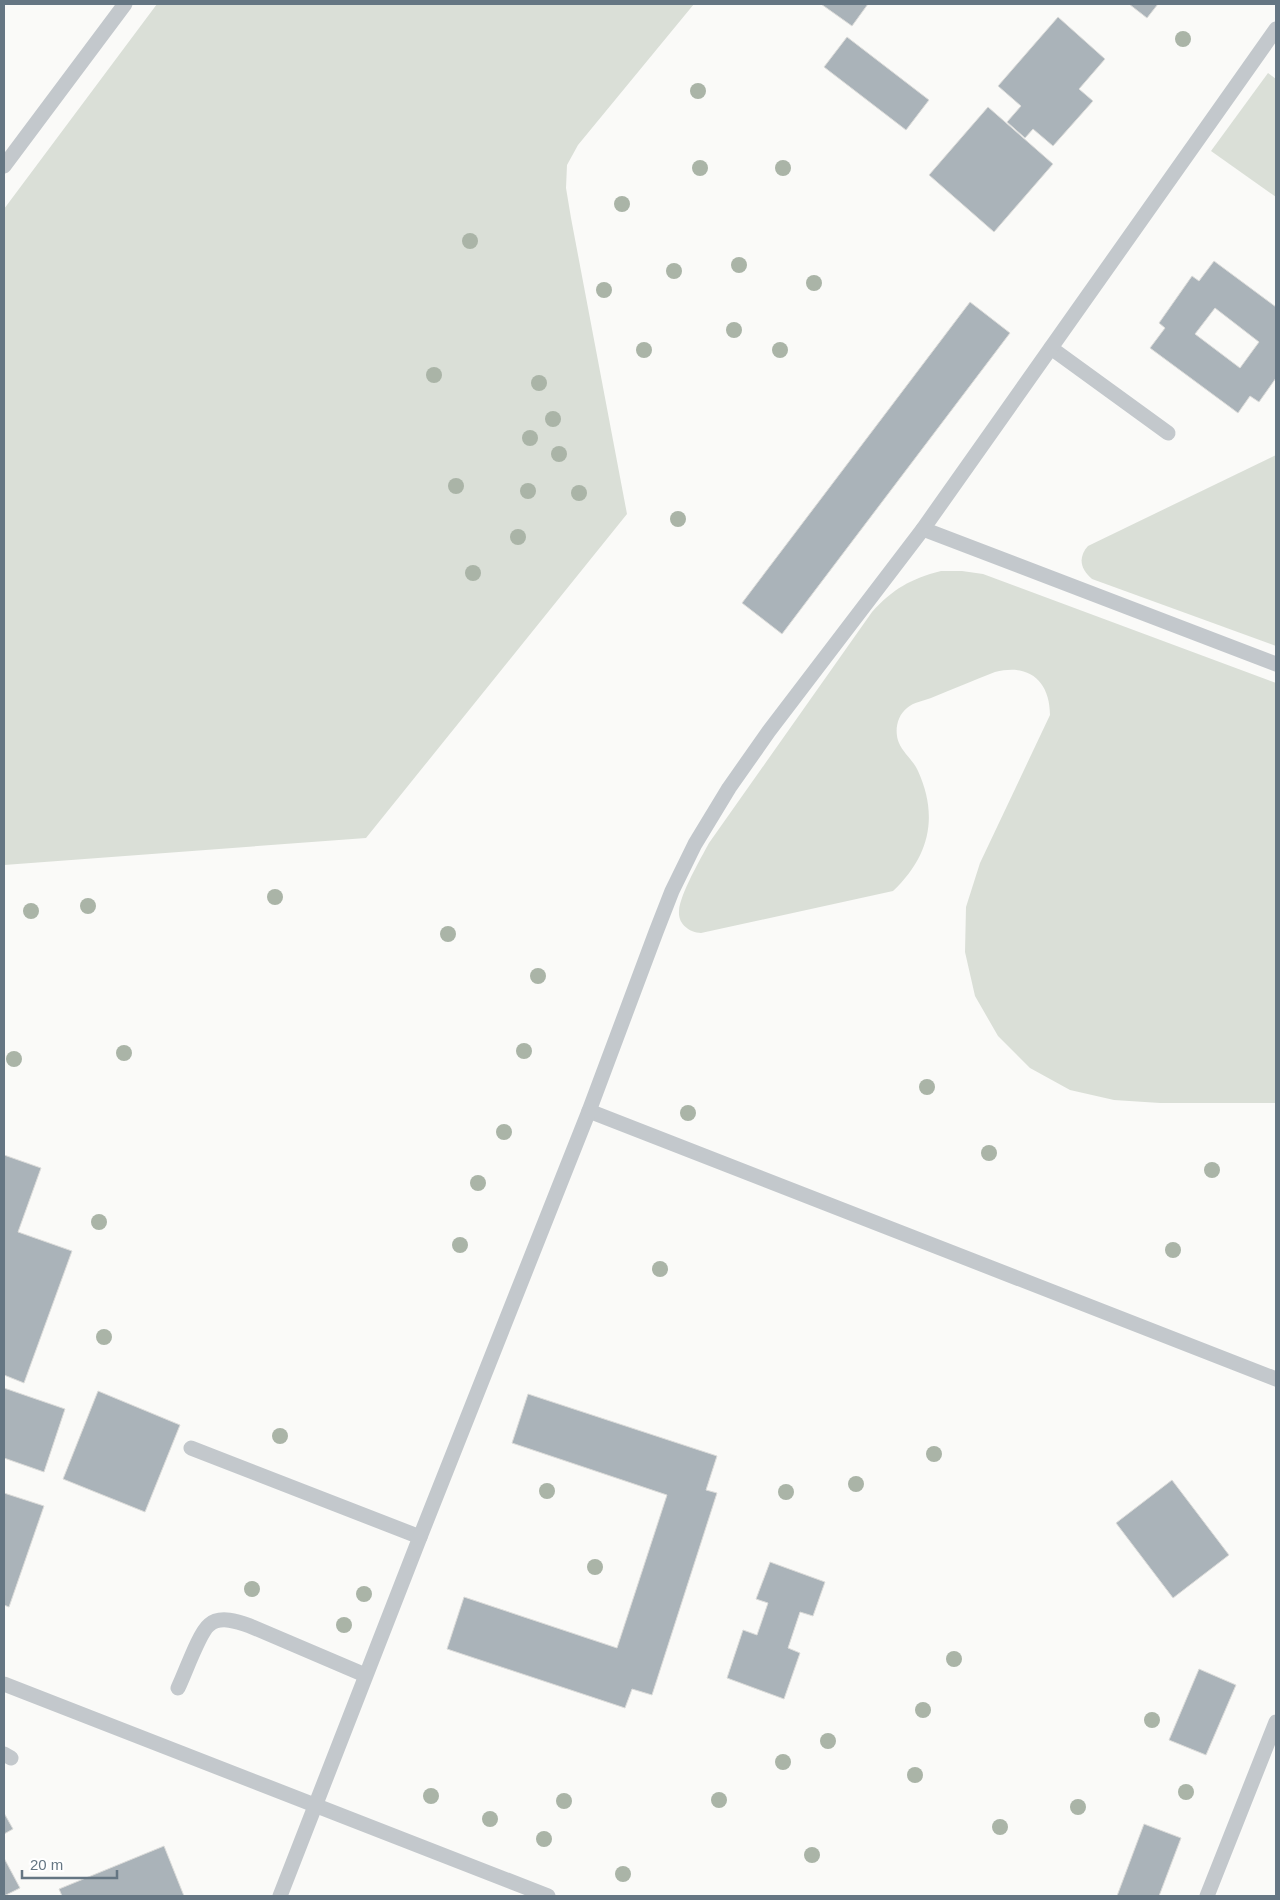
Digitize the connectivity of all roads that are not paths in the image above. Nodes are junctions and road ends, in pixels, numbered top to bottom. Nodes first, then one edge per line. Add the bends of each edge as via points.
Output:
1 (126, 4) edge
2 (1276, 29) edge
3 (4, 166) edge
4 (1051, 348) junction
5 (1168, 433) dead end
6 (923, 529) junction
7 (1276, 664) edge
8 (589, 1110) junction
9 (1276, 1379) edge
10 (191, 1448) dead end
11 (420, 1537) junction
12 (366, 1675) junction
13 (4, 1684) edge
14 (178, 1688) dead end
15 (1276, 1722) edge
16 (315, 1806) junction
17 (280, 1896) edge
18 (548, 1896) edge
19 (1207, 1896) edge

1 - 3 lane
2 - 4 lane
4 - 5 lane
4 - 6 lane
6 - 7 lane
6 - 8 lane via 770,731 729,788 695,844 663,915
8 - 9 lane
8 - 11 lane
10 - 11 lane
11 - 12 lane
12 - 14 lane via 250,1626 220,1620 209,1625
12 - 16 lane
13 - 16 lane
15 - 19 lane
16 - 17 lane
16 - 18 lane

